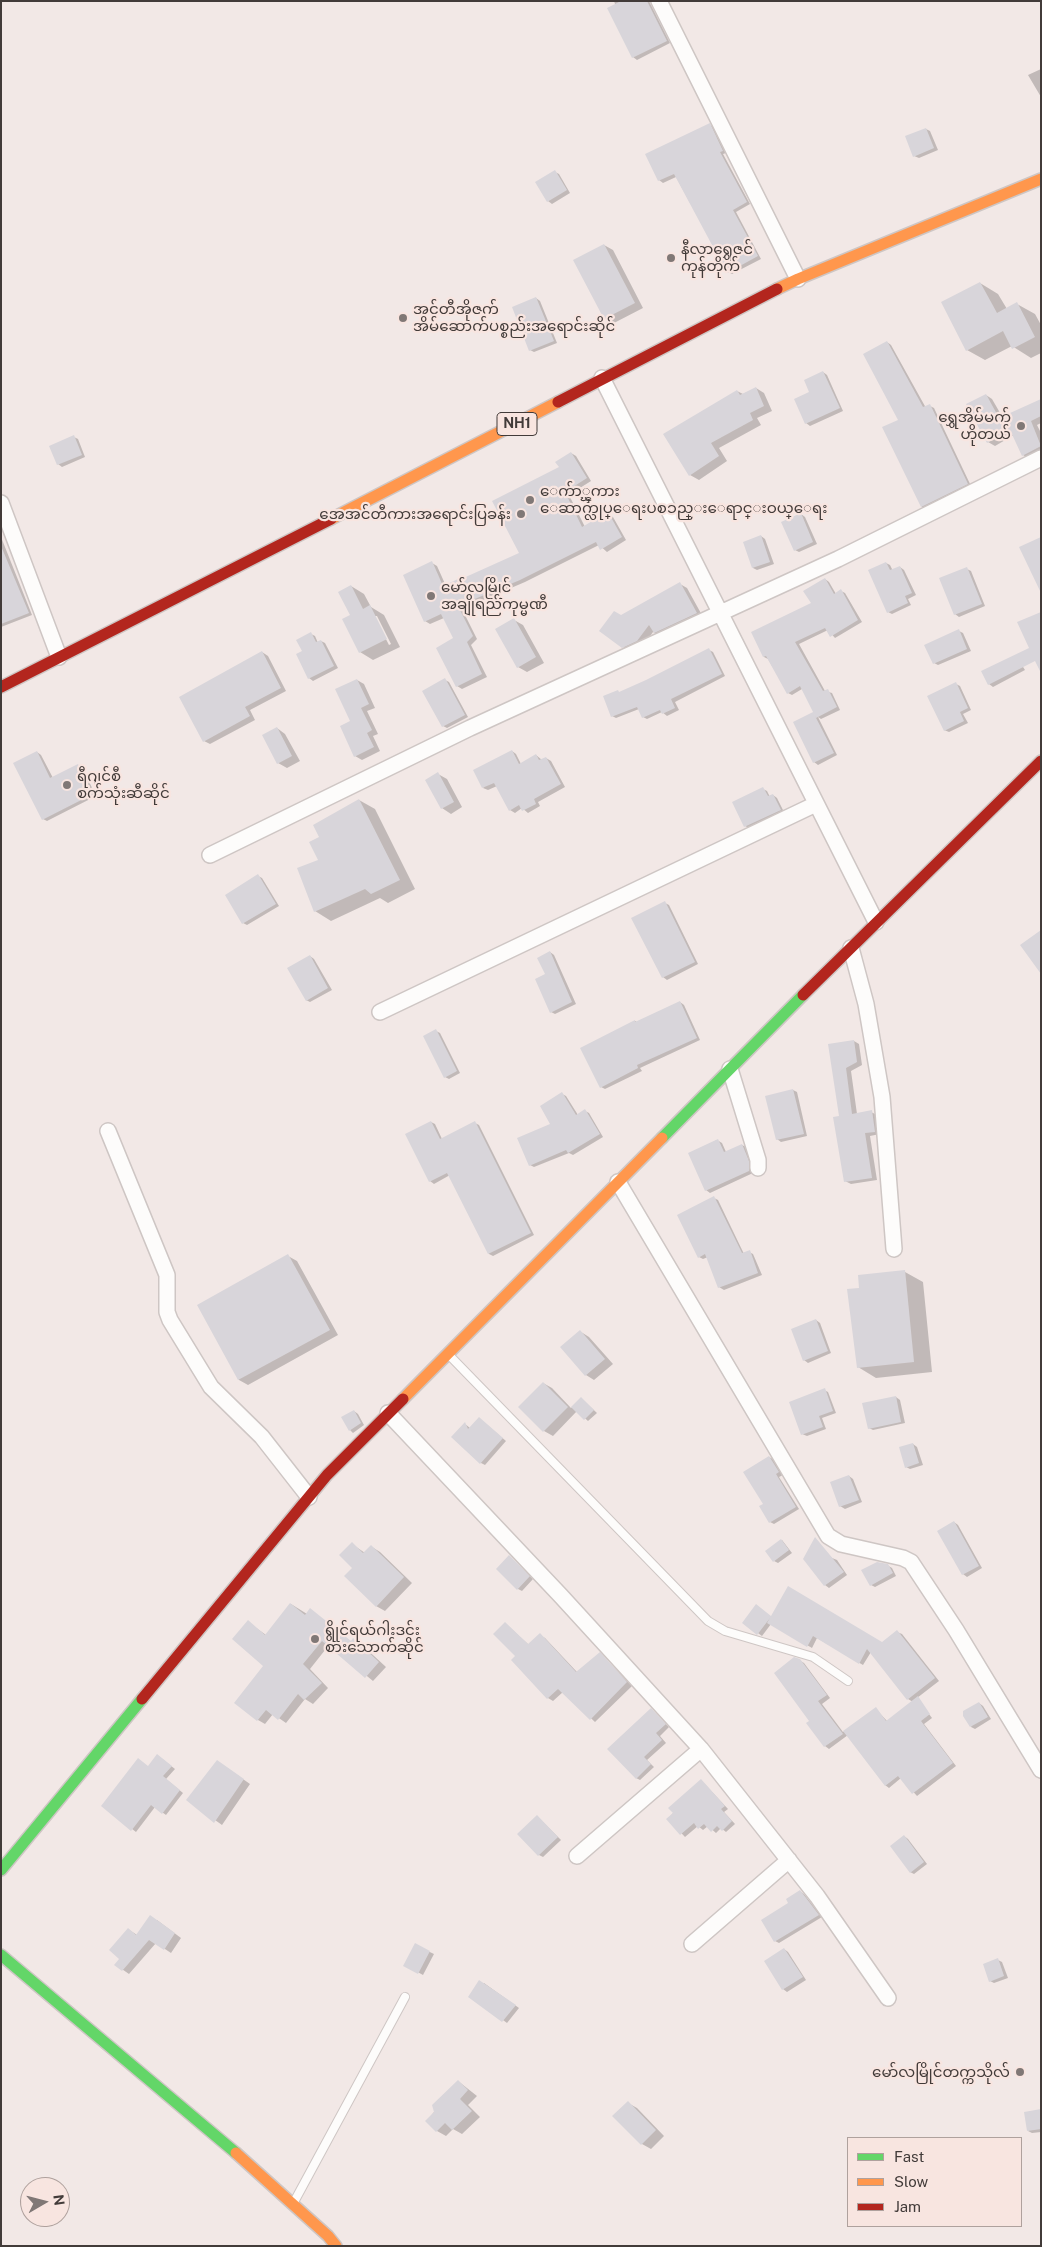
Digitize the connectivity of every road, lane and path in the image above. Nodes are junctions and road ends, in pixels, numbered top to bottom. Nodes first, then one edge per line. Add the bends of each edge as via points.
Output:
1 (659, 1) edge
2 (1039, 184) edge
3 (798, 279) junction
4 (602, 378) junction
5 (1041, 458) edge
6 (1, 504) edge
7 (719, 614) junction
8 (60, 657) junction
9 (1, 687) edge
10 (1041, 761) edge
11 (816, 804) junction
12 (210, 855) dead end
13 (876, 922) junction
14 (851, 948) junction
15 (380, 1012) dead end
16 (730, 1069) junction
17 (108, 1131) dead end
18 (758, 1168) dead end
19 (618, 1182) junction
20 (894, 1249) dead end
21 (448, 1353) junction
22 (388, 1414) junction
23 (309, 1497) junction
24 (848, 1681) dead end
25 (701, 1749) junction
26 (1041, 1770) edge
27 (577, 1856) dead end
28 (789, 1860) junction
29 (1, 1870) edge
30 (692, 1944) dead end
31 (1, 1955) edge
32 (405, 1997) dead end
33 (888, 1998) dead end
34 (293, 2204) junction
35 (336, 2246) edge

1 - 3 street
2 - 3 main road, NH1
3 - 4 main road, NH1
4 - 7 street
4 - 8 main road, NH1 via 462,453
5 - 7 street
6 - 8 street
7 - 11 street
7 - 12 street via 470,728
8 - 9 main road, NH1
10 - 13 main road
11 - 13 street
11 - 15 street
13 - 14 main road
14 - 16 main road
14 - 20 street via 866,1004 882,1097
16 - 18 street
16 - 19 main road
17 - 23 street via 167,1274 170,1320 211,1387 262,1437
19 - 21 main road
19 - 26 street via 828,1536 841,1544 911,1562
21 - 22 main road
21 - 24 lane via 708,1621 725,1631 814,1657
22 - 23 main road
22 - 25 street
23 - 29 main road
25 - 27 street
25 - 28 street
28 - 30 street
28 - 33 street via 818,1896
31 - 34 main road
32 - 34 lane
34 - 35 main road

